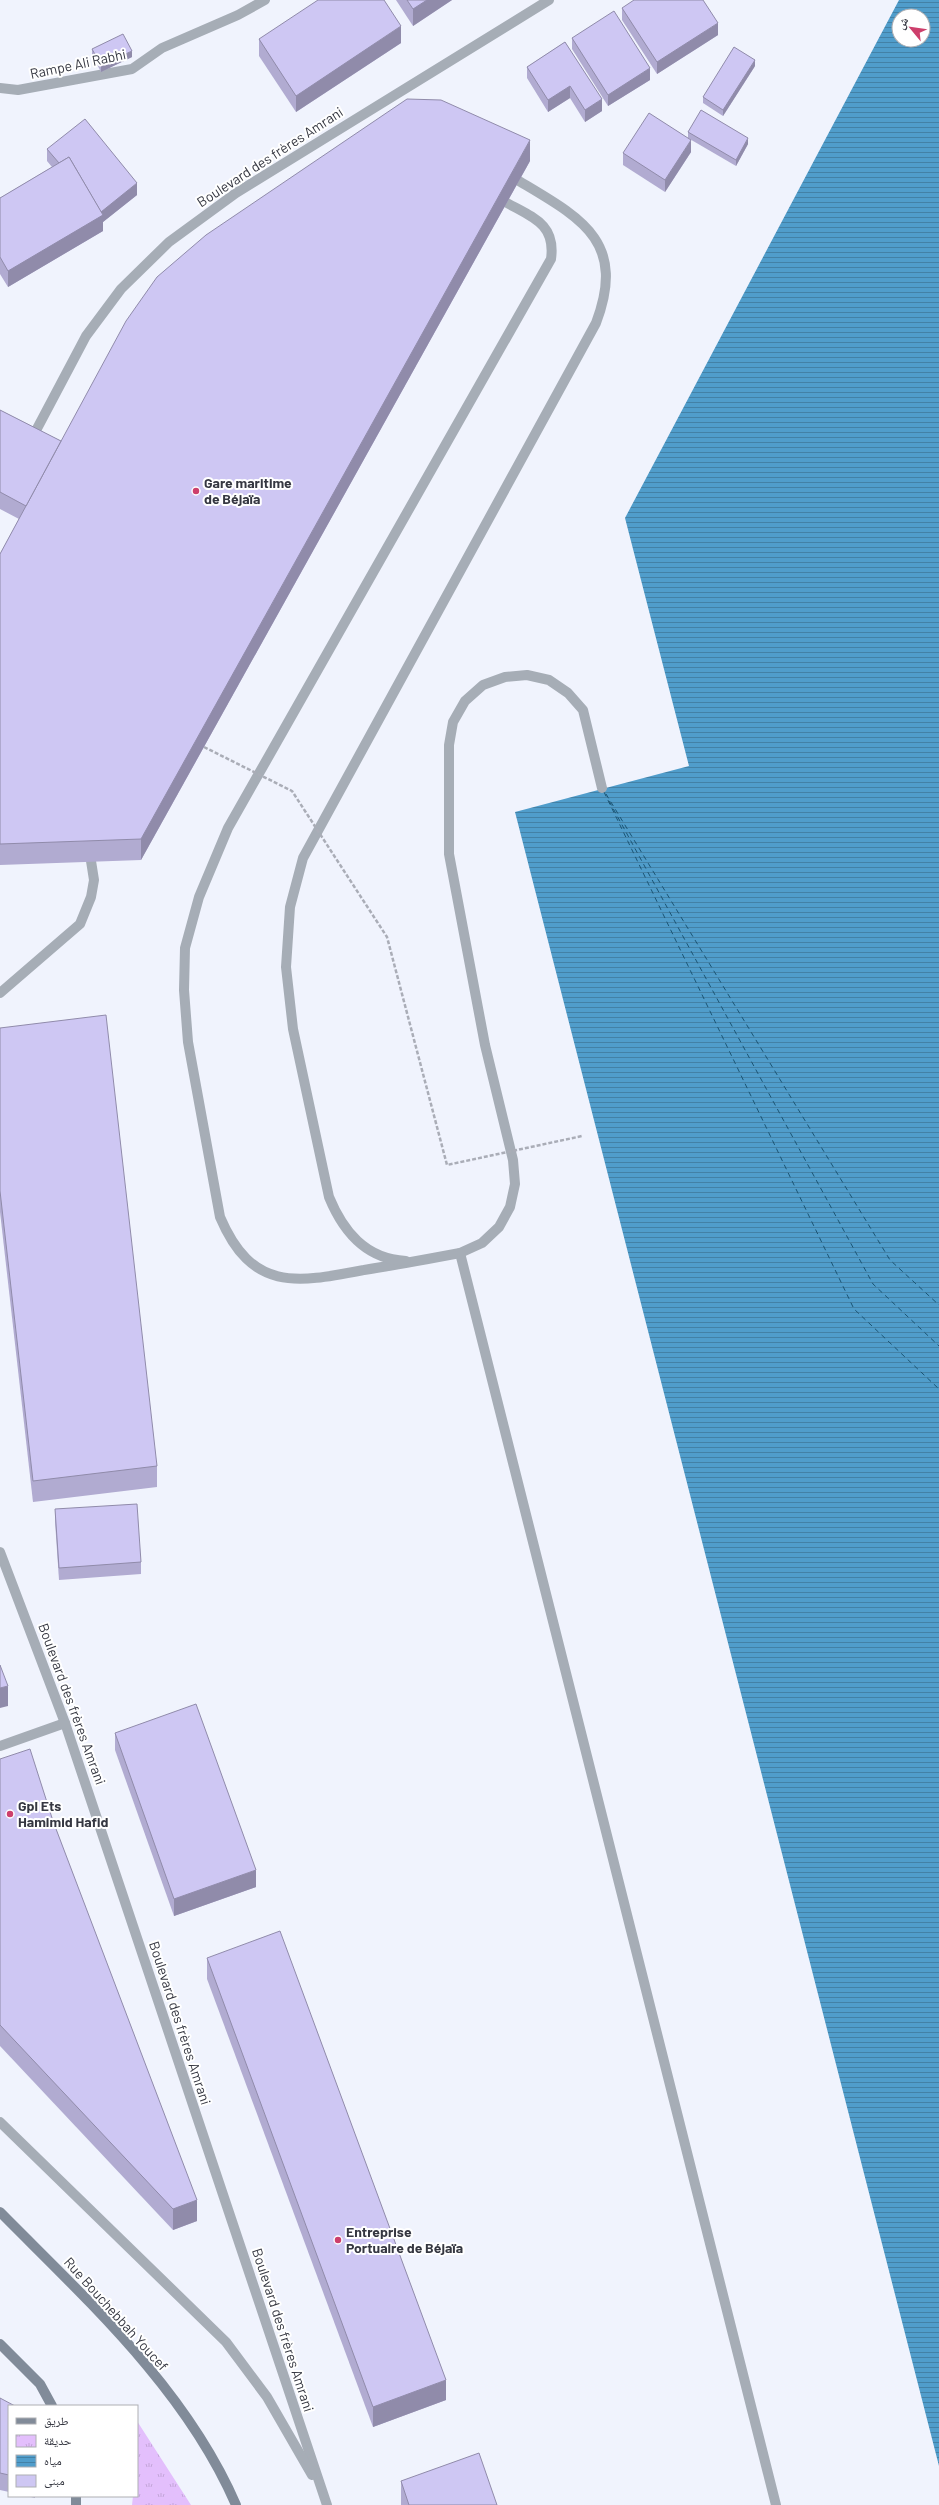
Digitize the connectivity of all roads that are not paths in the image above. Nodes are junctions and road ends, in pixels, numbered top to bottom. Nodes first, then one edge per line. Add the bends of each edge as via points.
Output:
1 (265, 0) edge
2 (549, 0) edge
3 (0, 88) edge
4 (519, 181) edge
5 (507, 203) edge
6 (26, 448) edge
7 (602, 788) dead end
8 (91, 861) edge
9 (0, 993) edge
10 (460, 1253) junction
11 (430, 1258) junction
12 (0, 1552) edge
13 (65, 1723) junction
14 (0, 1746) edge
15 (0, 2122) edge
16 (0, 2212) edge
17 (0, 2344) edge
18 (51, 2405) edge
19 (323, 2494) junction
20 (236, 2505) edge
21 (328, 2505) edge
22 (776, 2505) edge

1 - 3 street, Rampe Ali Rabhi via 238,15 162,48 132,69 18,90
2 - 6 street, Boulevard des frères Amrani via 236,193 169,242 121,289 86,336
4 - 11 street via 563,207 584,224 599,245 607,271 606,298 596,323 303,858 290,908 286,967 293,1029 329,1197 339,1221 356,1241 367,1248 378,1254 404,1261
5 - 11 street via 542,224 552,240 551,259 228,828 199,897 185,948 184,990 188,1042 220,1217 230,1242 247,1261 269,1274 294,1280 320,1279
7 - 10 street via 583,710 568,693 549,680 527,675 512,676 483,685 465,701 453,722 449,745 449,854 485,1045 513,1160 516,1184 510,1207 499,1227 482,1243
8 - 9 street via 94,880 91,897 80,924
10 - 11 street
10 - 22 street
12 - 13 street, Boulevard des frères Amrani
13 - 14 street
13 - 19 street, Boulevard des frères Amrani
15 - 19 street via 226,2342 267,2397
16 - 20 main road, Rue Bouchebbah Youcef via 137,2355 197,2432
17 - 18 main road via 40,2384
19 - 21 street, Boulevard des frères Amrani

